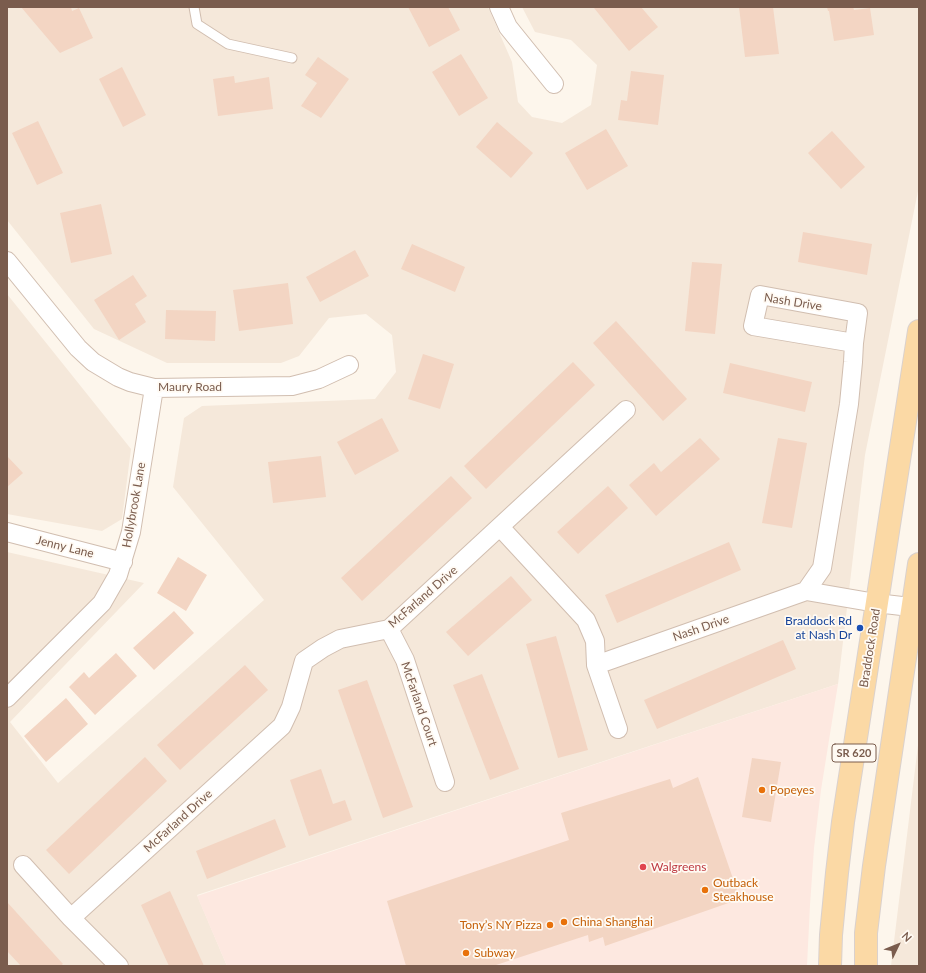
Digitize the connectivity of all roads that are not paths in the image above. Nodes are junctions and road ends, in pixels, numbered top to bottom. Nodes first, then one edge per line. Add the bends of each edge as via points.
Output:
1 (194, 7) edge
2 (499, 7) edge
3 (292, 58) dead end
4 (554, 84) dead end
5 (7, 261) edge
6 (919, 331) edge
7 (854, 343) junction
8 (349, 365) dead end
9 (154, 388) junction
10 (626, 410) dead end
11 (500, 527) junction
12 (7, 532) edge
13 (123, 562) junction
14 (919, 564) edge
15 (806, 591) junction
16 (876, 604) junction
17 (916, 608) edge
18 (389, 629) junction
19 (596, 665) junction
20 (7, 698) edge
21 (618, 729) dead end
22 (446, 782) dead end
23 (22, 865) dead end
24 (71, 918) junction
25 (119, 966) edge
26 (830, 966) edge
27 (866, 966) edge

1 - 3 lane via 197,24 228,44
2 - 4 street via 508,27
5 - 9 street, Maury Road via 78,348 93,362 118,377
6 - 16 main road, Braddock Road / SR 620
7 - 7 street, Nash Drive via 753,326 760,295 858,313
7 - 15 street, Nash Drive via 849,404 822,568
8 - 9 street, Maury Road via 319,379 292,386
9 - 13 street, Hollybrook Lane via 132,532
10 - 11 street, McFarland Drive
11 - 18 street, McFarland Drive
11 - 19 street via 586,620 595,641
12 - 13 street, Jenny Lane
13 - 20 street, Hollybrook Lane via 102,603
14 - 17 main road, SR 620
15 - 16 street, Nash Drive
15 - 19 street, Nash Drive
16 - 17 street, Nash Drive
16 - 26 main road, Braddock Road / SR 620 via 836,873
17 - 27 main road, SR 620 via 874,866 866,933
18 - 22 street, McFarland Court via 405,660
18 - 24 street, McFarland Drive via 340,639 304,662 291,707 282,726
19 - 21 street
23 - 24 street
24 - 25 street

